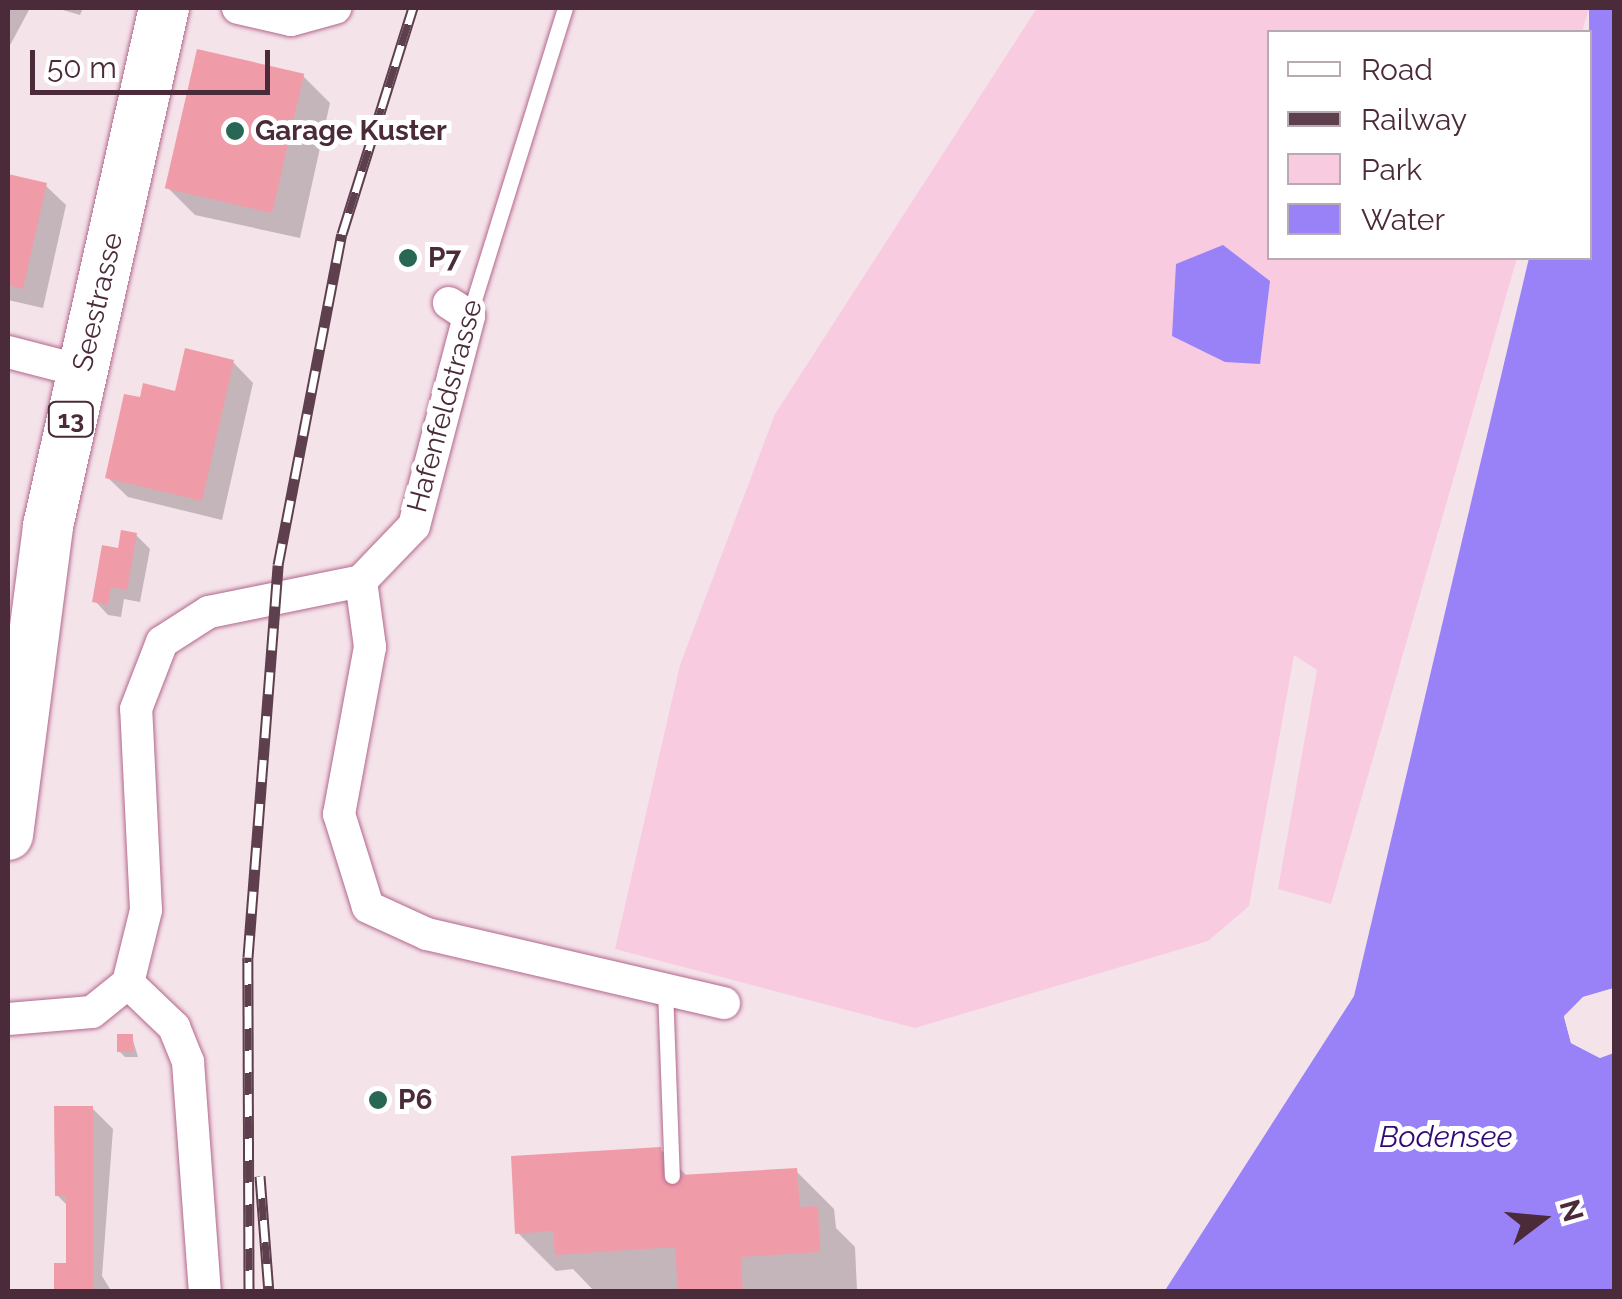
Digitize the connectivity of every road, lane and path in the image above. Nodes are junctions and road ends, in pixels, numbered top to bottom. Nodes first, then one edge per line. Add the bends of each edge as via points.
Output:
1 (164, 8) edge
2 (238, 8) edge
3 (335, 8) edge
4 (565, 8) edge
5 (459, 310) joint
6 (8, 352) edge
7 (82, 370) junction
8 (362, 581) junction
9 (8, 834) edge
10 (128, 982) junction
11 (666, 989) junction
12 (724, 1003) dead end
13 (8, 1019) edge
14 (672, 1176) dead end
15 (205, 1292) edge

1 - 7 main road, Seestrasse / 13
2 - 3 street via 291,20
4 - 5 lane, Hafenfeldstrasse
5 - 8 street, Hafenfeldstrasse via 414,526
6 - 7 street
7 - 9 main road, Seestrasse / 13 via 30,630
8 - 10 street via 209,612 173,631 152,656 134,750 146,910
8 - 11 street via 370,647 339,814 368,908 427,934
10 - 13 street via 92,1012
10 - 15 street via 174,1027 188,1062
11 - 12 street
11 - 14 lane

